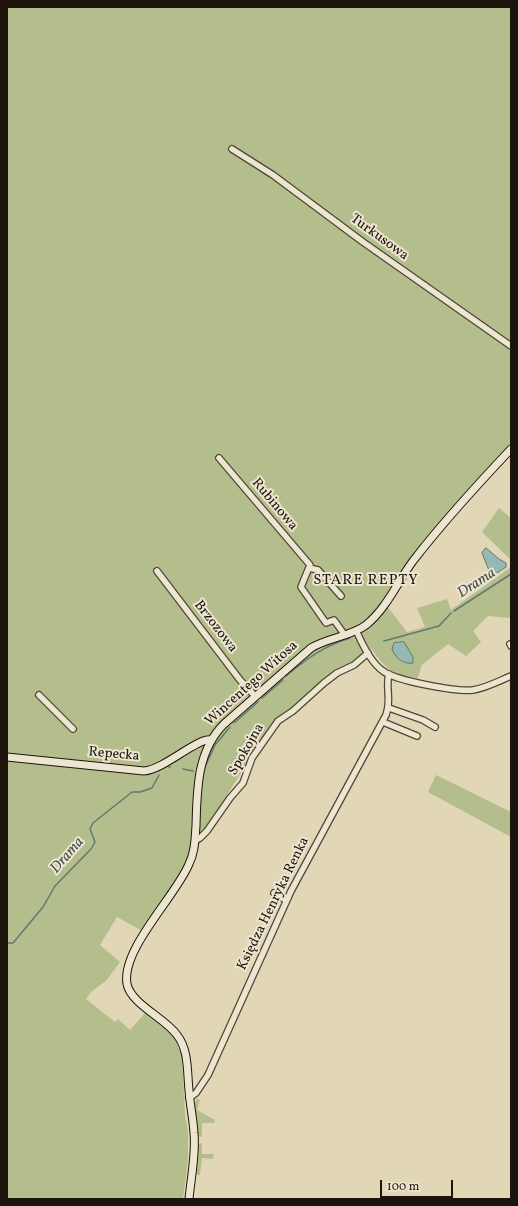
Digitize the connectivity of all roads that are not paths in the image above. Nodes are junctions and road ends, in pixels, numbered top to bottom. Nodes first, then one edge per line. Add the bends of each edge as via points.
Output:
1 (232, 149) dead end
2 (511, 346) edge
3 (511, 449) edge
4 (219, 458) dead end
5 (309, 568) junction
6 (157, 571) dead end
7 (341, 596) dead end
8 (356, 630) junction
9 (344, 634) junction
10 (368, 653) junction
11 (388, 674) junction
12 (511, 676) edge
13 (39, 695) dead end
14 (256, 695) junction
15 (389, 708) junction
16 (383, 722) junction
17 (435, 727) dead end
18 (73, 729) dead end
19 (417, 736) dead end
20 (211, 740) junction
21 (7, 757) edge
22 (195, 841) junction
23 (274, 893) dead end
24 (286, 900) junction
25 (189, 1098) junction
26 (189, 1199) edge

1 - 2 street, Turkusowa via 273,175
3 - 8 street, Wincentego Witosa via 433,536 372,619
4 - 5 street, Rubinowa via 310,566
5 - 7 street, Rubinowa via 318,570
5 - 9 street via 301,588 326,623 334,620
6 - 14 street, Brzozowa via 240,680
8 - 9 street, Wincentego Witosa
8 - 10 street
9 - 14 street, Wincentego Witosa via 311,648
10 - 11 street
10 - 22 street, Spokojna via 354,665 328,680 294,711 278,721 252,758 243,782 207,831
11 - 12 street via 466,690 481,688
11 - 15 street, Księdza Henryka Renka
13 - 18 street
14 - 20 street, Wincentego Witosa via 224,724
15 - 16 street, Księdza Henryka Renka
15 - 17 street
16 - 19 street
16 - 24 street, Księdza Henryka Renka
20 - 21 street, Repecka via 202,741 154,769 144,771
20 - 22 street, Wincentego Witosa via 201,766 198,784
22 - 25 street, Wincentego Witosa via 192,858 183,877 136,950 128,969 127,979 132,994 172,1028 180,1039 186,1056
23 - 24 street
24 - 25 street, Księdza Henryka Renka via 208,1075 200,1090
25 - 26 street, Wincentego Witosa via 194,1145

